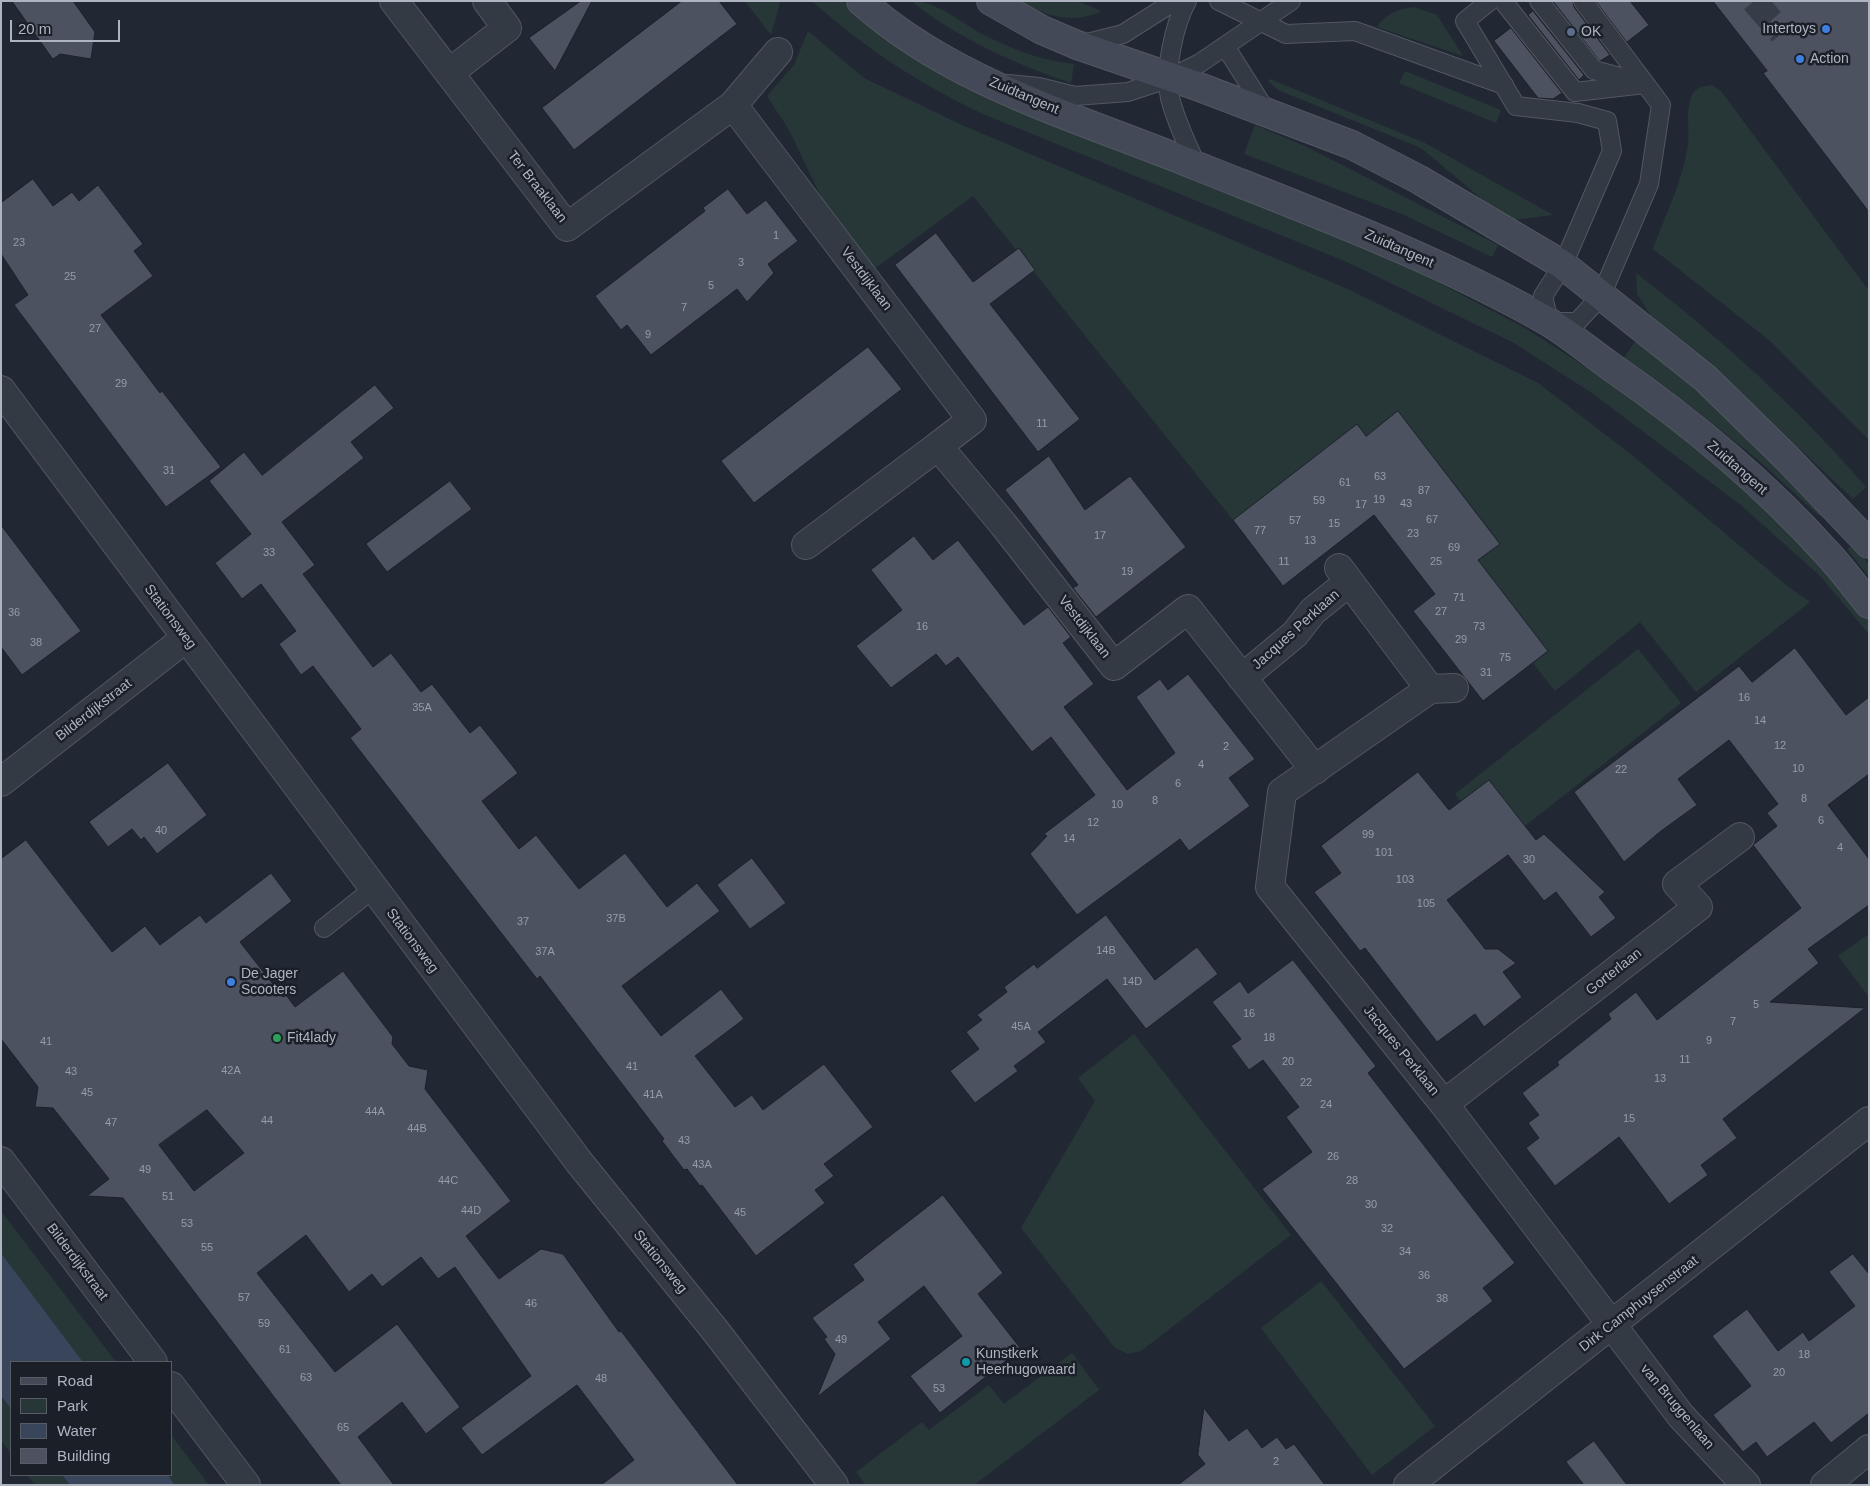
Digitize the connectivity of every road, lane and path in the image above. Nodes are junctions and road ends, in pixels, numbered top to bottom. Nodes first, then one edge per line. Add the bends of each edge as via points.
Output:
1 (487, 1) edge
2 (861, 1) edge
3 (991, 1) edge
4 (1175, 1) edge
5 (1187, 1) edge
6 (1220, 1) edge
7 (1490, 1) edge
8 (1503, 1) edge
9 (1539, 1) edge
10 (1583, 1) edge
11 (398, 2) edge
12 (1285, 4) edge
13 (1261, 22) junction
14 (1077, 45) junction
15 (1223, 47) junction
16 (778, 52) dead end
17 (449, 73) junction
18 (1170, 78) junction
19 (990, 82) junction
20 (1645, 84) junction
21 (1504, 86) junction
22 (734, 105) junction
23 (1266, 111) junction
24 (1197, 166) junction
25 (1563, 265) junction
26 (1601, 296) junction
27 (1549, 322) junction
28 (1, 390) edge
29 (938, 446) junction
30 (1869, 544) edge
31 (806, 545) dead end
32 (1869, 604) edge
33 (1188, 609) joint
34 (186, 638) junction
35 (1242, 678) junction
36 (1315, 770) junction
37 (1, 782) edge
38 (1740, 837) dead end
39 (373, 889) junction
40 (324, 928) dead end
41 (1444, 1104) junction
42 (1869, 1121) edge
43 (1, 1161) edge
44 (1611, 1326) junction
45 (152, 1361) edge
46 (172, 1387) edge
47 (1869, 1450) edge
48 (246, 1485) edge
49 (834, 1485) edge
50 (1408, 1485) edge
51 (1746, 1485) edge
52 (1825, 1485) edge

1 - 17 street via 507,28
2 - 19 main road, Zuidtangent via 887,24 961,69
3 - 14 main road via 1042,30
4 - 14 lane via 1123,34
5 - 18 lane via 1179,15 1171,48
6 - 13 lane
7 - 21 lane via 1465,21
8 - 20 lane via 1575,92
9 - 20 lane via 1594,70
10 - 20 lane
11 - 17 street, Ter Braaklaan
12 - 13 lane
13 - 15 lane
13 - 21 lane via 1286,34 1355,31
14 - 18 main road
15 - 18 lane
15 - 23 lane
16 - 22 street, Ter Braaklaan
17 - 22 street, Ter Braaklaan via 567,227
18 - 19 lane via 1128,92 1075,96 1039,87
18 - 23 main road
18 - 24 lane via 1170,96 1179,126
19 - 24 main road, Zuidtangent
20 - 26 lane via 1661,105 1649,184
21 - 25 lane via 1516,106 1578,113 1607,121 1612,151
22 - 29 street, Vestdijklaan via 972,420
23 - 25 main road via 1352,145 1418,179
24 - 27 main road, Zuidtangent via 1328,217 1428,261
25 - 26 main road
25 - 27 lane via 1542,296
26 - 27 lane via 1577,322
26 - 30 main road via 1705,378
27 - 32 main road, Zuidtangent via 1659,400 1758,484 1827,553
28 - 34 street, Stationsweg
29 - 31 street, Vestdijklaan
29 - 33 street, Vestdijklaan via 1114,666
33 - 35 street, Jacques Perklaan
34 - 37 street, Bilderdijkstraat
34 - 39 street, Stationsweg
35 - 36 street, Jacques Perklaan
35 - 36 street, Jacques Perklaan via 1295,634 1344,575 1442,688
36 - 41 street, Jacques Perklaan via 1282,792 1270,887
38 - 41 street, Gorterlaan via 1678,884 1698,907
39 - 40 lane
39 - 49 street, Stationsweg via 579,1162
41 - 44 street, Jacques Perklaan
42 - 44 street, Dirk Camphuysenstraat
43 - 45 street, Bilderdijkstraat
44 - 50 street, Dirk Camphuysenstraat
44 - 51 street, van Bruggenlaan via 1681,1416
46 - 48 street
47 - 52 street

